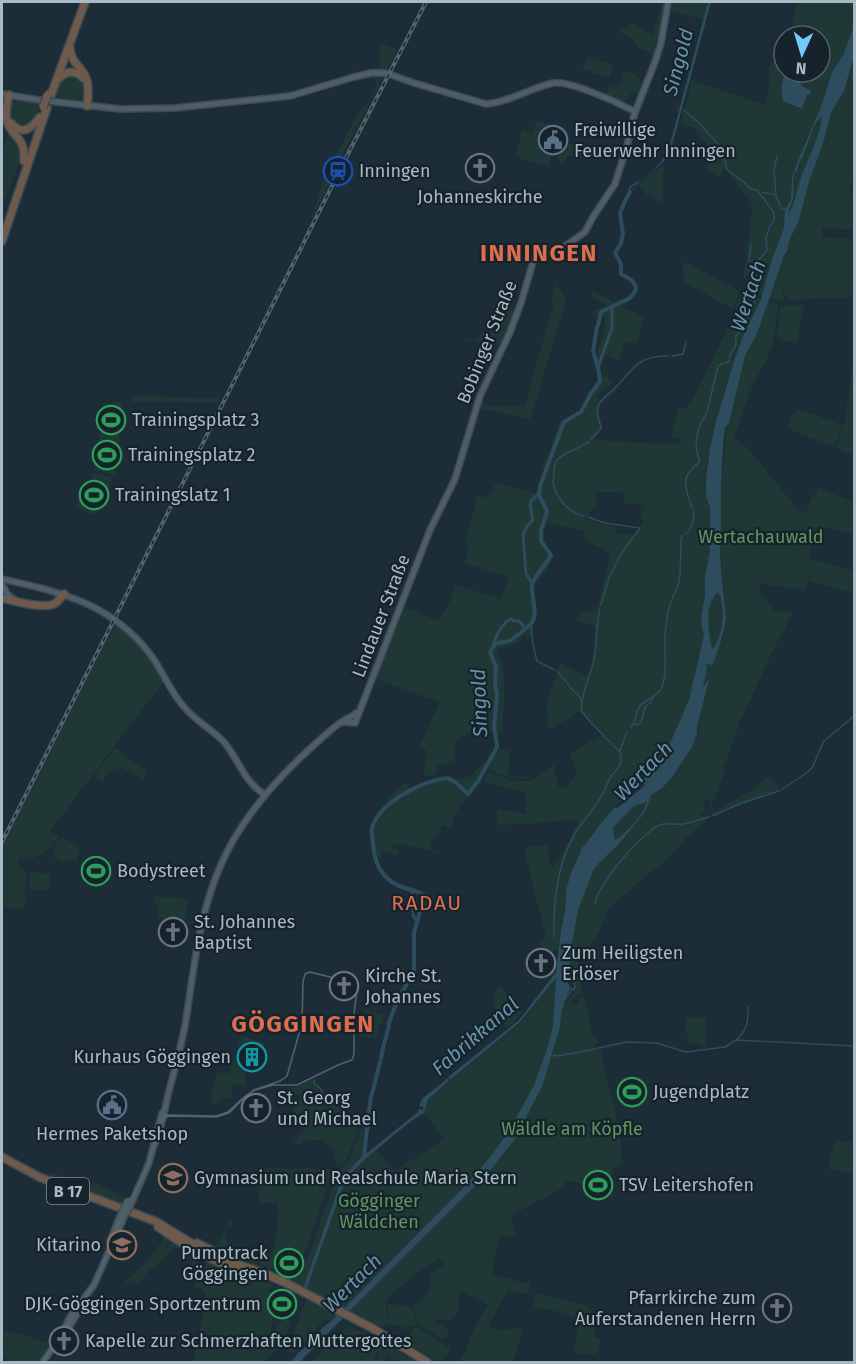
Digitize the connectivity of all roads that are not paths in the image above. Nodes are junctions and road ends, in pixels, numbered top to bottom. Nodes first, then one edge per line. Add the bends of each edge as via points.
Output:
1 (83, 2) edge
2 (668, 2) edge
3 (71, 40) junction
4 (56, 82) junction
5 (6, 96) edge
6 (47, 101) junction
7 (88, 104) junction
8 (636, 110) junction
9 (40, 117) junction
10 (24, 161) junction
11 (2, 228) edge
12 (2, 240) edge
13 (435, 520) joint
14 (2, 579) edge
15 (2, 585) edge
16 (61, 596) junction
17 (4, 598) edge
18 (19, 599) joint
19 (358, 713) junction
20 (342, 722) junction
21 (265, 795) junction
22 (2, 1159) edge
23 (156, 1223) junction
24 (199, 1249) dead end
25 (217, 1258) dead end
26 (266, 1275) junction
27 (357, 1321) junction
28 (43, 1362) edge
29 (422, 1362) edge
30 (427, 1362) edge

1 - 3 highway
1 - 6 highway
2 - 8 main road, Bobinger Straße via 661,43
3 - 4 highway
3 - 7 highway via 72,58 87,80
4 - 6 highway
4 - 7 highway via 69,72 82,76
5 - 6 main road
5 - 9 highway via 15,127 30,128
5 - 10 highway via 7,123 23,144
6 - 7 main road
6 - 9 highway
6 - 12 highway
7 - 8 main road via 164,109 275,98 379,73 486,104 562,82
8 - 13 main road, Bobinger Straße via 616,180 586,230 557,254 539,255 533,262 509,334 476,408 455,479
9 - 10 highway
10 - 11 highway
13 - 19 main road, Lindauer Straße
14 - 16 main road
15 - 18 main road via 10,597
16 - 17 highway via 53,605 45,606
16 - 21 main road via 89,604 135,637 185,708 223,742 250,783
17 - 18 highway
19 - 20 main road
19 - 20 main road, Lindauer Straße via 355,723
20 - 21 main road
21 - 28 main road, bridge via 231,844 206,902 182,1041 160,1134 146,1171 106,1250 96,1281
22 - 23 highway, B 17 via 38,1179
23 - 24 highway, B 17
23 - 26 highway via 209,1258
25 - 26 highway
26 - 27 highway
27 - 29 highway
27 - 30 highway

